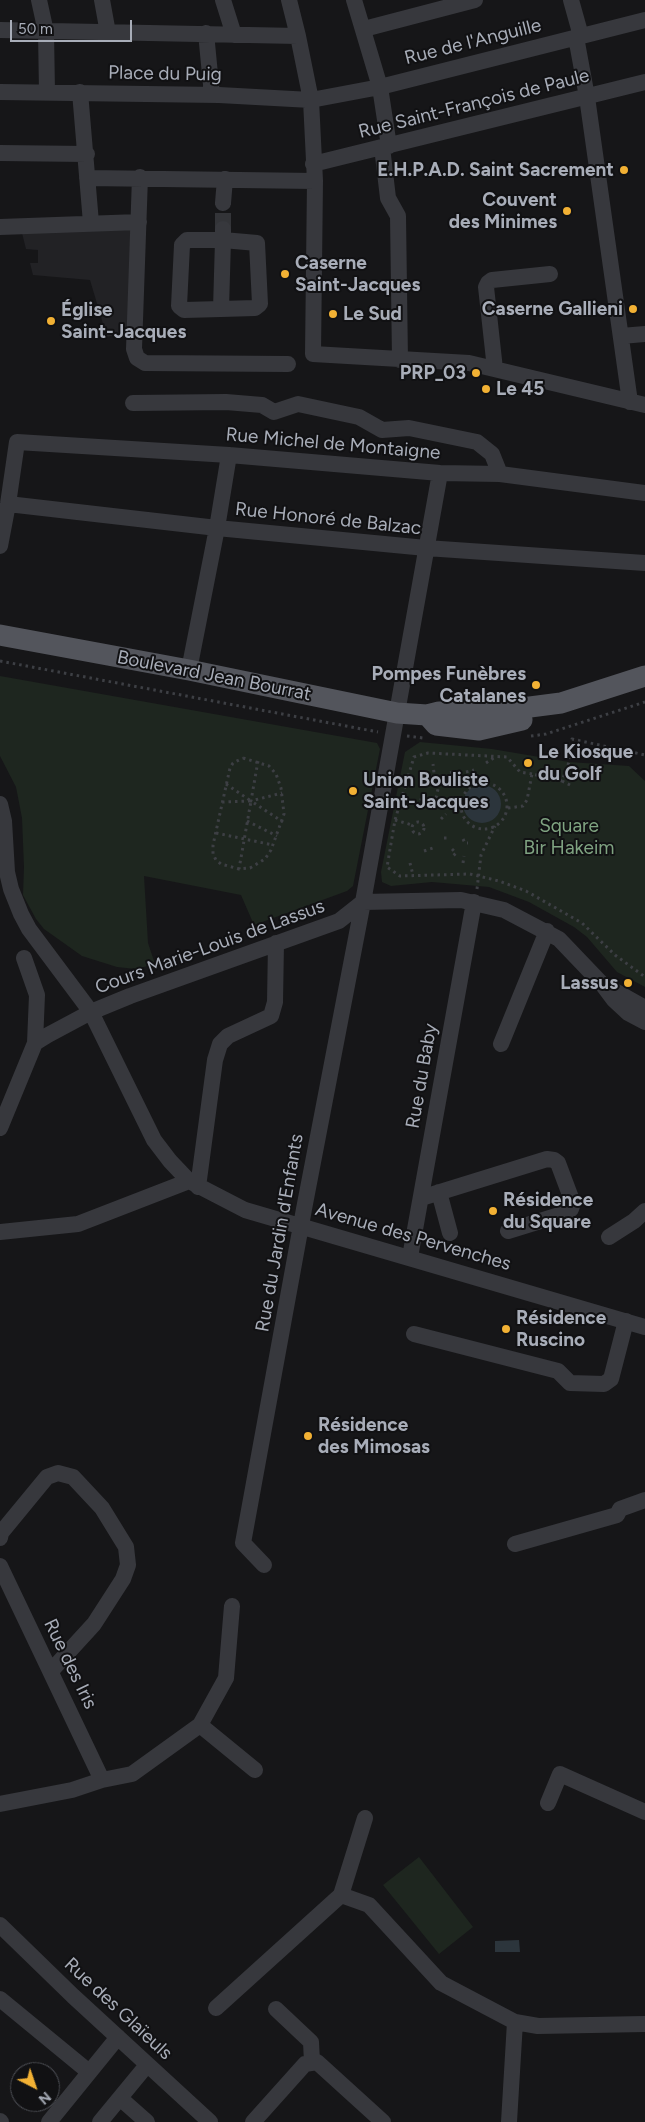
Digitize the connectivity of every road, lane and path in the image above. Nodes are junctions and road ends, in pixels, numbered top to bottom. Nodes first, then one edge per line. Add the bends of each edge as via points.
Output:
1 (39, 0) edge
2 (102, 0) edge
3 (223, 0) edge
4 (289, 0) edge
5 (354, 0) edge
6 (475, 0) edge
7 (571, 0) edge
8 (645, 20) edge
9 (0, 30) edge
10 (364, 30) junction
11 (46, 32) junction
12 (108, 33) junction
13 (206, 34) junction
14 (234, 35) junction
15 (298, 36) junction
16 (579, 36) junction
17 (645, 82) edge
18 (380, 87) junction
19 (0, 92) edge
20 (48, 92) junction
21 (80, 92) junction
22 (212, 95) junction
23 (587, 97) junction
24 (310, 100) junction
25 (385, 146) junction
26 (0, 153) edge
27 (87, 154) junction
28 (313, 164) junction
29 (140, 177) junction
30 (87, 178) junction
31 (225, 179) junction
32 (315, 181) junction
33 (223, 203) tunnel mouth
34 (139, 222) junction
35 (91, 224) junction
36 (0, 227) edge
37 (223, 235) junction
38 (550, 274) dead end
39 (221, 309) junction
40 (645, 334) edge
41 (621, 336) junction
42 (400, 360) junction
43 (288, 364) dead end
44 (495, 369) junction
45 (133, 403) dead end
46 (638, 403) edge
47 (10, 451) edge
48 (229, 455) junction
49 (440, 473) junction
50 (500, 474) junction
51 (645, 494) edge
52 (8, 504) junction
53 (217, 528) junction
54 (0, 546) edge
55 (426, 548) junction
56 (645, 563) edge
57 (0, 635) edge
58 (0, 661) edge
59 (189, 670) junction
60 (645, 676) edge
61 (397, 713) junction
62 (393, 734) junction
63 (645, 755) edge
64 (495, 757) junction
65 (258, 761) junction
66 (486, 763) dead end
67 (433, 764) dead end
68 (474, 770) dead end
69 (451, 771) dead end
70 (466, 772) dead end
71 (532, 774) junction
72 (431, 778) dead end
73 (454, 779) dead end
74 (562, 781) junction
75 (226, 784) junction
76 (570, 785) dead end
77 (438, 789) dead end
78 (282, 792) junction
79 (420, 796) dead end
80 (436, 798) dead end
81 (251, 801) junction
82 (222, 802) junction
83 (0, 804) edge
84 (418, 805) dead end
85 (508, 808) junction
86 (446, 814) dead end
87 (441, 819) dead end
88 (396, 820) junction
89 (247, 822) junction
90 (283, 822) junction
91 (412, 825) dead end
92 (496, 826) junction
93 (216, 833) junction
94 (277, 836) junction
95 (444, 838) dead end
96 (450, 838) dead end
97 (244, 839) junction
98 (463, 839) dead end
99 (468, 843) dead end
100 (273, 845) junction
101 (433, 848) dead end
102 (452, 849) dead end
103 (424, 850) dead end
104 (453, 856) dead end
105 (464, 856) dead end
106 (410, 863) dead end
107 (463, 863) dead end
108 (239, 869) junction
109 (414, 875) junction
110 (480, 876) junction
111 (363, 902) junction
112 (474, 902) junction
113 (547, 931) junction
114 (276, 943) junction
115 (24, 958) dead end
116 (645, 977) edge
117 (602, 984) junction
118 (645, 1008) edge
119 (91, 1012) junction
120 (645, 1022) edge
121 (36, 1043) junction
122 (501, 1044) dead end
123 (0, 1128) edge
124 (194, 1184) junction
125 (439, 1192) junction
126 (420, 1198) junction
127 (645, 1211) edge
128 (302, 1226) junction
129 (508, 1231) dead end
130 (0, 1232) edge
131 (450, 1233) dead end
132 (609, 1237) dead end
133 (410, 1257) junction
134 (626, 1321) junction
135 (645, 1327) edge
136 (414, 1334) dead end
137 (645, 1500) edge
138 (0, 1538) edge
139 (515, 1544) dead end
140 (264, 1565) dead end
141 (0, 1566) edge
142 (232, 1606) dead end
143 (51, 1671) junction
144 (200, 1725) junction
145 (256, 1770) dead end
146 (102, 1780) junction
147 (548, 1803) dead end
148 (0, 1804) edge
149 (645, 1812) edge
150 (365, 1818) dead end
151 (341, 1896) junction
152 (0, 1925) edge
153 (0, 1999) edge
154 (216, 2008) dead end
155 (276, 2009) dead end
156 (515, 2022) junction
157 (645, 2024) edge
158 (118, 2037) junction
159 (312, 2062) junction
160 (147, 2064) junction
161 (89, 2072) junction
162 (121, 2099) junction
163 (49, 2122) edge
164 (100, 2122) edge
165 (146, 2122) edge
166 (210, 2122) edge
167 (253, 2122) edge
168 (383, 2122) edge
169 (509, 2122) edge

1 - 11 street
2 - 12 street
3 - 14 street
4 - 15 street
5 - 10 street
6 - 10 street
7 - 16 street
8 - 16 street, Rue de l'Anguille
9 - 11 street
10 - 18 street
11 - 12 street
11 - 20 street
12 - 13 street
13 - 14 street
13 - 22 street
14 - 15 street
15 - 24 street
16 - 18 street, Rue de l'Anguille
16 - 23 street
17 - 23 street, Rue Saint-François de Paule
18 - 24 street, Rue de l'Anguille
18 - 25 street
19 - 20 street, Place du Puig
20 - 21 street, Place du Puig
21 - 22 street, Place du Puig
21 - 27 street
22 - 24 street, Place du Puig
23 - 25 street, Rue Saint-François de Paule
23 - 41 street
24 - 28 street
25 - 28 street, Rue Saint-François de Paule
25 - 42 street via 388,198 398,216
26 - 27 street
27 - 30 street
28 - 32 street
29 - 30 street
29 - 31 street
29 - 34 street
30 - 35 street
31 - 32 street
31 - 33 street
32 - 42 street via 313,354
34 - 35 street
34 - 43 street via 134,349 137,358 145,363
35 - 36 street
37 - 39 street
37 - 39 street via 257,243 260,304 255,308
37 - 39 street via 187,240 182,245 179,306 184,310
38 - 44 street via 488,283
40 - 41 street
41 - 46 street
42 - 44 street via 469,363
44 - 46 street
45 - 50 street via 226,402 262,405 274,412 298,404 359,417 382,430 409,428 477,442 492,454
47 - 48 street, Rue Michel de Montaigne
47 - 52 street
48 - 49 street, Rue Michel de Montaigne
48 - 53 street
49 - 50 street, Rue Michel de Montaigne
49 - 55 street, Rue du Jardin d'Enfants
50 - 51 street, Rue Michel de Montaigne
52 - 53 street, Rue Honoré de Balzac
52 - 54 street
53 - 55 street, Rue Honoré de Balzac
53 - 59 street
55 - 56 street, Rue Honoré de Balzac
55 - 61 street, Rue du Jardin d'Enfants
57 - 59 main road, Boulevard Jean Bourrat
58 - 62 path
59 - 61 main road, Boulevard Jean Bourrat
60 - 61 main road, Boulevard Jean Bourrat via 561,703 538,716 479,730 436,725 427,715
61 - 62 street, Rue du Jardin d'Enfants
62 - 111 street, Rue du Jardin d'Enfants
63 - 74 path via 572,739
64 - 66 path
64 - 71 path via 507,757 520,772
64 - 88 path via 428,752 414,757
65 - 75 path via 238,760 230,768
65 - 78 path via 276,774
65 - 81 path
67 - 72 path
68 - 70 path
69 - 73 path
71 - 74 path
71 - 85 path via 523,806
74 - 76 path
75 - 81 path
75 - 82 path
77 - 80 path
78 - 81 path
78 - 90 path
79 - 84 path via 422,802
81 - 82 path
81 - 89 path
81 - 90 path
82 - 93 path
83 - 119 street, Cours Marie-Louis de Lassus via 7,872 21,914
85 - 92 path
85 - 92 path via 505,795 494,785 480,783 466,790 461,804 464,818 476,828
86 - 87 path
88 - 91 path
88 - 109 path via 387,867 400,876
89 - 94 path
89 - 97 path
90 - 94 path
92 - 110 path via 481,855
93 - 97 path
93 - 108 path via 213,854 216,860
94 - 100 path
95 - 96 path
97 - 100 path
97 - 108 path
98 - 99 path
100 - 108 path via 258,864
101 - 103 path
102 - 104 path via 456,853
105 - 107 path
106 - 109 path
109 - 110 path
110 - 112 path
110 - 116 path via 526,890 555,906 582,923 614,955
111 - 112 street via 415,899
111 - 114 street, Cours Marie-Louis de Lassus via 339,921
111 - 128 street, Rue du Jardin d'Enfants
112 - 113 street via 504,910
112 - 126 street, Rue du Baby
113 - 117 street via 559,939
113 - 122 street
114 - 119 street, Cours Marie-Louis de Lassus
114 - 124 street via 275,1002 271,1016 228,1036 220,1044
115 - 121 street via 37,995
117 - 118 street
117 - 120 street via 628,1013
119 - 121 street
119 - 124 street, Avenue des Pervenches via 154,1140
121 - 123 street
124 - 128 street, Avenue des Pervenches via 245,1210
124 - 130 street via 78,1224
125 - 126 street
125 - 129 street via 547,1159 554,1160 573,1203 571,1209
125 - 131 street
126 - 133 street, Rue du Baby
127 - 132 street
128 - 133 street, Avenue des Pervenches
128 - 140 street, Rue du Jardin d'Enfants via 243,1543
133 - 134 street, Avenue des Pervenches
134 - 135 street, Avenue des Pervenches
134 - 136 street via 611,1379 604,1384 570,1383 558,1371
137 - 139 street via 620,1509 617,1515
138 - 143 street via 47,1477 58,1473 73,1478 102,1508 126,1547 128,1565 123,1579 94,1624
141 - 143 street, Rue des Iris
142 - 144 street via 226,1678
143 - 146 street, Rue des Iris
144 - 145 street
144 - 146 street via 132,1774
146 - 148 street via 72,1790
147 - 149 street via 560,1774
150 - 151 street
151 - 154 street
151 - 156 street via 369,1905 441,1983
152 - 158 street, Rue des Glaïeuls
153 - 161 street
155 - 159 street via 311,2042
156 - 157 street via 538,2026
156 - 169 street
158 - 160 street, Rue des Glaïeuls
158 - 161 street
159 - 167 street via 305,2064
159 - 168 street via 317,2062
160 - 162 street
160 - 166 street, Rue des Glaïeuls
161 - 163 street
162 - 164 street
162 - 165 street

